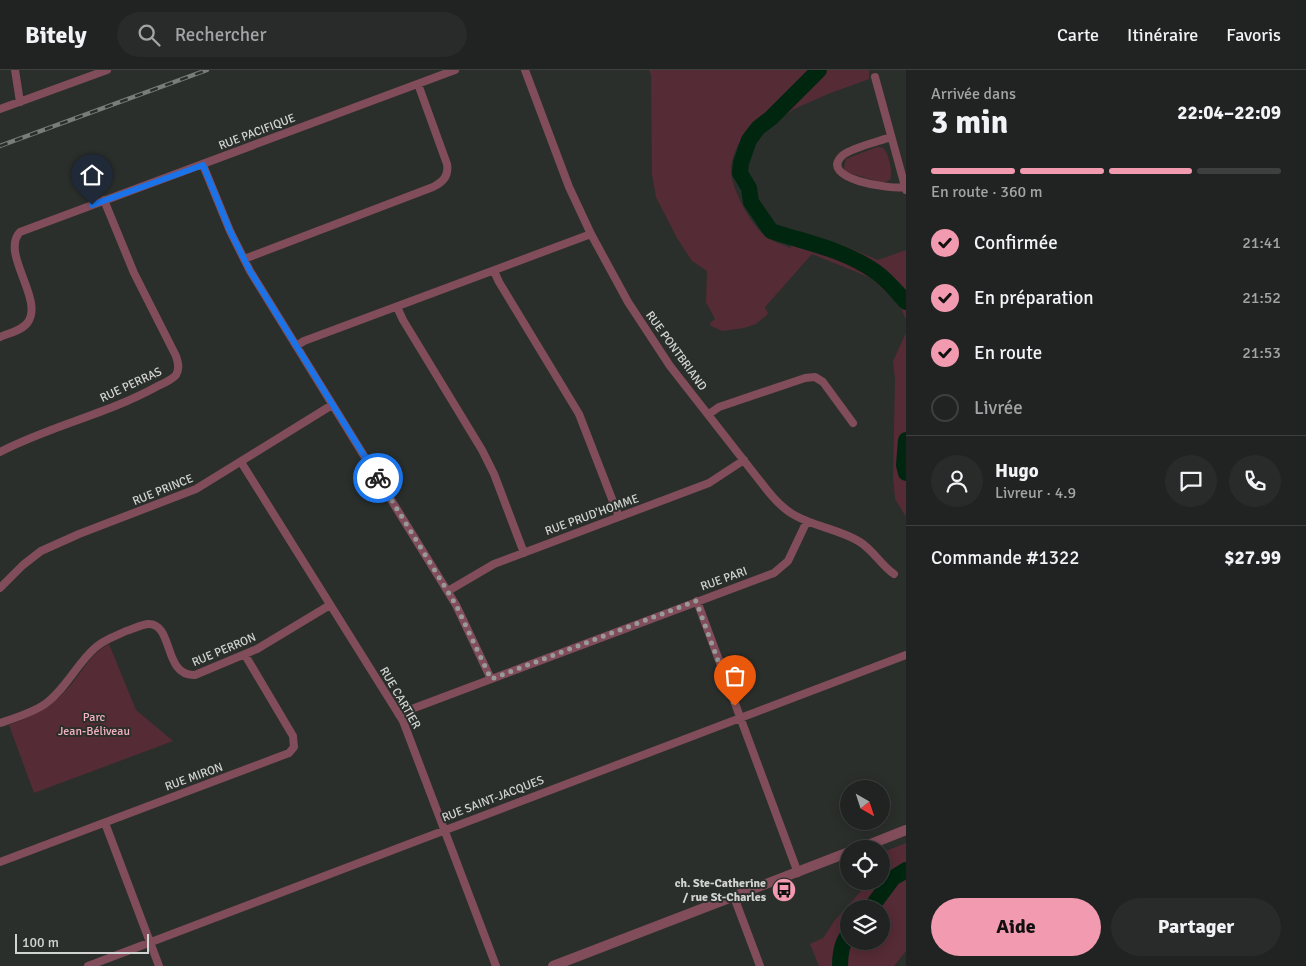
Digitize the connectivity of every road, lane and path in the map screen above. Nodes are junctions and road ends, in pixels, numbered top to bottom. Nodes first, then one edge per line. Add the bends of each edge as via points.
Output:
1 (15, 70) edge
2 (107, 70) edge
3 (455, 70) edge
4 (525, 70) edge
5 (876, 77) dead end
6 (418, 84) junction
7 (20, 102) junction
8 (0, 109) edge
9 (891, 137) junction
10 (203, 165) junction
11 (905, 189) edge
12 (104, 200) junction
13 (591, 234) junction
14 (244, 259) junction
15 (494, 271) junction
16 (396, 307) junction
17 (0, 337) edge
18 (296, 346) junction
19 (332, 405) junction
20 (709, 414) junction
21 (853, 423) dead end
22 (0, 452) edge
23 (744, 460) junction
24 (241, 462) junction
25 (619, 518) junction
26 (807, 521) junction
27 (524, 553) junction
28 (894, 574) dead end
29 (0, 588) edge
30 (448, 591) junction
31 (696, 601) junction
32 (330, 605) junction
33 (245, 655) junction
34 (906, 655) edge
35 (491, 679) junction
36 (399, 715) junction
37 (740, 718) junction
38 (0, 723) edge
39 (105, 823) junction
40 (444, 830) junction
41 (906, 830) edge
42 (881, 840) edge
43 (840, 856) edge
44 (0, 862) edge
45 (798, 873) junction
46 (734, 897) junction
47 (150, 942) junction
48 (88, 966) edge
49 (158, 966) edge
50 (496, 966) edge
51 (553, 966) edge
52 (760, 966) edge

1 - 7 street
2 - 7 street
3 - 6 street, RUE PACIFIQUE
4 - 13 street, RUE PONTBRIAND via 564,175
5 - 9 street
6 - 10 street, RUE PACIFIQUE
6 - 14 street via 447,164 442,182
7 - 8 street
9 - 11 street
9 - 11 street via 844,154 839,162 839,171 850,179
10 - 12 street, RUE PACIFIQUE
10 - 14 street
12 - 17 street, RUE PACIFIQUE via 26,229 14,237 10,252 31,313 22,327
12 - 22 street, RUE PERRAS via 132,267 176,356 177,372 169,380 125,403
13 - 15 street
13 - 20 street, RUE PONTBRIAND via 643,327
14 - 18 street
15 - 16 street
15 - 25 street via 579,414
16 - 18 street
16 - 27 street via 486,458
18 - 19 street
19 - 24 street, RUE PRINCE
19 - 30 street
20 - 21 street via 719,407 815,377 826,385
20 - 23 street, RUE PONTBRIAND
23 - 25 street, RUE PRUD'HOMME via 710,483
23 - 26 street, RUE PONTBRIAND via 777,502
24 - 29 street, RUE PRINCE via 186,494 50,546 34,556
24 - 32 street, RUE CARTIER
25 - 27 street, RUE PRUD'HOMME
26 - 28 street, RUE PONTBRIAND via 858,541
26 - 31 street, RUE PARI via 788,562 781,569
27 - 30 street, RUE PRUD'HOMME via 488,567
30 - 35 street
31 - 35 street, RUE PARI
31 - 37 street
32 - 33 street, RUE PERRON
32 - 36 street, RUE CARTIER
33 - 38 street, RUE PERRON via 199,674 188,675 176,666 159,628 152,624 143,625 97,646 46,704
33 - 39 street, RUE MIRON via 293,736 293,750 282,757
34 - 37 street, RUE SAINT-JACQUES
35 - 36 street, RUE PARI
36 - 40 street, RUE CARTIER
37 - 40 street, RUE SAINT-JACQUES
37 - 45 street
39 - 44 street, RUE MIRON
39 - 47 street
40 - 47 street, RUE SAINT-JACQUES
40 - 50 street, RUE CARTIER
41 - 42 street
43 - 45 street
45 - 46 street
46 - 51 street
46 - 52 street
47 - 48 street, RUE SAINT-JACQUES
47 - 49 street

